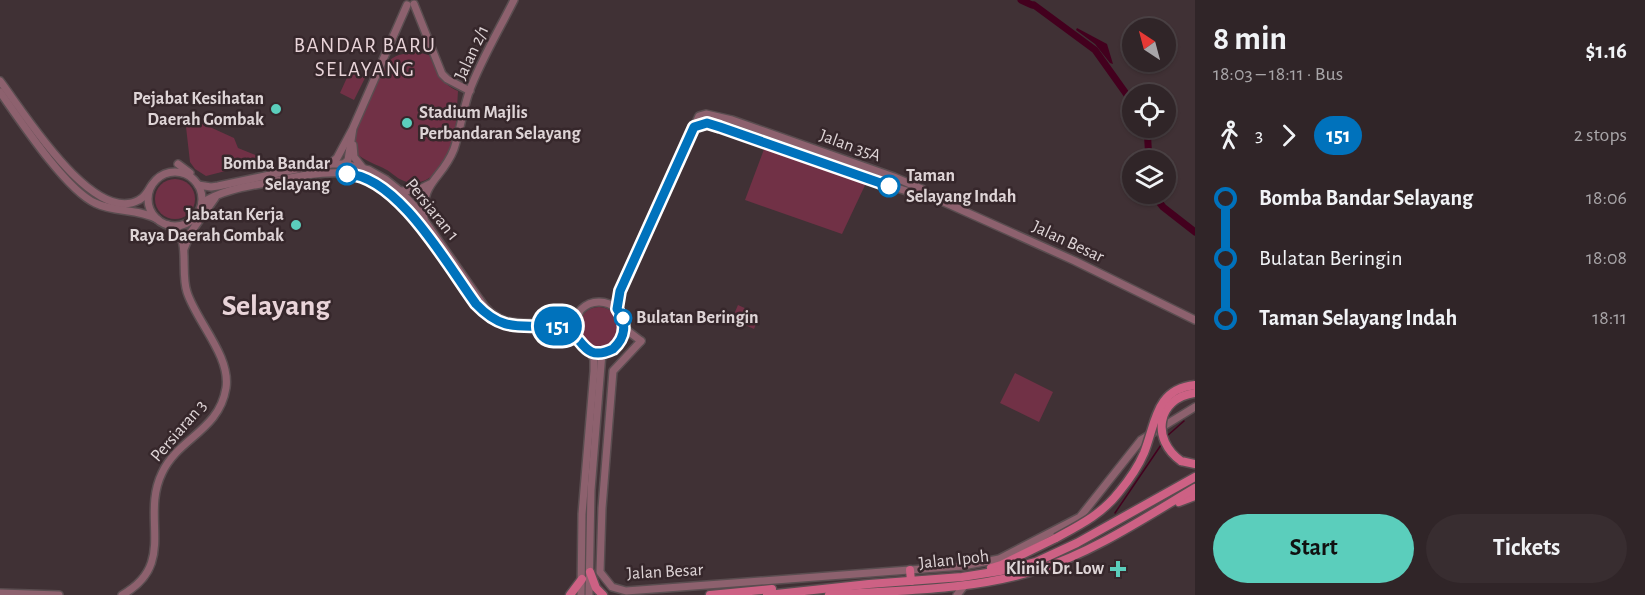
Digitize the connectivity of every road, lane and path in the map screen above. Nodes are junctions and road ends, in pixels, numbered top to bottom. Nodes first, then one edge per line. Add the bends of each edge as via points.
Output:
1 (513, 1) edge
2 (411, 3) edge
3 (420, 16) junction
4 (403, 17) junction
5 (0, 81) edge
6 (470, 91) junction
7 (1, 93) edge
8 (694, 127) junction
9 (353, 128) junction
10 (178, 164) dead end
11 (330, 164) junction
12 (345, 164) junction
13 (165, 168) dead end
14 (363, 168) junction
15 (300, 176) junction
16 (381, 176) junction
17 (198, 184) junction
18 (376, 184) junction
19 (430, 184) junction
20 (151, 186) junction
21 (211, 187) junction
22 (400, 191) junction
23 (219, 194) junction
24 (926, 194) junction
25 (132, 203) junction
26 (202, 203) junction
27 (136, 211) junction
28 (157, 219) junction
29 (194, 219) junction
30 (424, 219) junction
31 (168, 225) junction
32 (182, 246) junction
33 (620, 291) junction
34 (606, 303) junction
35 (617, 309) junction
36 (579, 313) junction
37 (1195, 320) edge
38 (624, 328) junction
39 (575, 334) junction
40 (621, 340) junction
41 (641, 340) junction
42 (591, 351) junction
43 (602, 352) junction
44 (1195, 385) edge
45 (1195, 393) edge
46 (1195, 406) edge
47 (1195, 464) edge
48 (1195, 477) edge
49 (1195, 488) edge
50 (1195, 496) edge
51 (1153, 513) junction
52 (910, 570) junction
53 (590, 572) junction
54 (582, 579) junction
55 (928, 580) junction
56 (911, 581) junction
57 (849, 586) junction
58 (964, 586) junction
59 (948, 588) junction
60 (0, 593) edge
61 (860, 593) junction
62 (58, 595) edge
63 (122, 595) edge
64 (570, 595) edge
65 (581, 595) edge
66 (590, 595) edge
67 (603, 595) edge
68 (710, 595) edge
69 (767, 595) edge
70 (830, 595) edge
71 (844, 595) edge
72 (956, 595) edge

1 - 6 street, Jalan 2/1
2 - 3 street
2 - 4 street
3 - 4 street
3 - 6 street via 442,74
4 - 9 street
5 - 25 street via 76,179 102,198
6 - 19 street, Jalan 2/1 via 453,150
7 - 27 street via 82,195 97,205
8 - 24 street, Jalan 35A via 707,123 890,186
8 - 24 street, Jalan 35A via 699,116 709,115 894,177
8 - 33 street
9 - 11 street
9 - 12 street
9 - 14 street via 354,157
10 - 21 street
11 - 12 street, Persiaran 1
11 - 21 street, Persiaran 1
12 - 14 street, Persiaran 1
12 - 15 street
13 - 25 street
14 - 16 street, Persiaran 1
15 - 18 street, Persiaran 1 via 353,174
15 - 23 street, Persiaran 1
16 - 18 street
16 - 22 street, Persiaran 1
17 - 20 street via 176,172 161,176
17 - 21 street, Persiaran 1
17 - 26 street
18 - 39 street, Persiaran 1 via 401,202 486,314 511,326 559,326
19 - 22 street via 418,190
19 - 30 street, Jalan 2/1 via 424,201
20 - 25 street
20 - 28 street via 148,200
22 - 30 street, Persiaran 1
23 - 26 street, Persiaran 1
23 - 32 street
24 - 37 street, Jalan Besar
26 - 29 street
27 - 28 street
27 - 32 street via 175,234
28 - 31 street
29 - 31 street via 182,225
29 - 32 street, Persiaran 3
30 - 36 street, Persiaran 1 via 480,300 501,320 563,321
31 - 32 street via 179,233
32 - 63 street, Persiaran 3 via 187,292 219,354 227,379 226,390 213,420 179,450 162,472 155,496 152,563 144,579
33 - 34 street
33 - 35 street
34 - 35 street
34 - 36 street via 588,305
35 - 38 street
36 - 39 street
38 - 40 street
38 - 41 street
39 - 42 street via 578,342
40 - 41 street
40 - 43 street via 613,349
41 - 52 street, Jalan Besar via 613,373 599,563 607,584 626,591
42 - 43 street
42 - 54 street via 594,371 583,503
43 - 53 street via 591,490
44 - 55 highway, bridge via 1173,392 1163,401 1140,461 1114,498 1091,518 995,567
45 - 47 highway, bridge via 1174,401 1162,419 1164,442 1171,453
46 - 52 street, Jalan Besar via 1144,437 1084,514 1071,523 999,559
48 - 55 highway, Jalan Ipoh via 1036,562
49 - 51 highway, Jalan Ipoh
50 - 51 highway
51 - 58 highway, Jalan Ipoh via 1084,551 1039,569
52 - 56 highway
53 - 66 street
53 - 67 highway
54 - 64 highway
54 - 65 street
55 - 56 highway, Jalan Ipoh
56 - 57 highway, Jalan Ipoh
57 - 68 highway
57 - 69 highway, Jalan Ipoh
58 - 59 highway, Jalan Ipoh
58 - 72 street
59 - 61 highway, Jalan Ipoh
59 - 72 street
60 - 62 street
61 - 70 highway, Jalan Ipoh
61 - 71 highway

